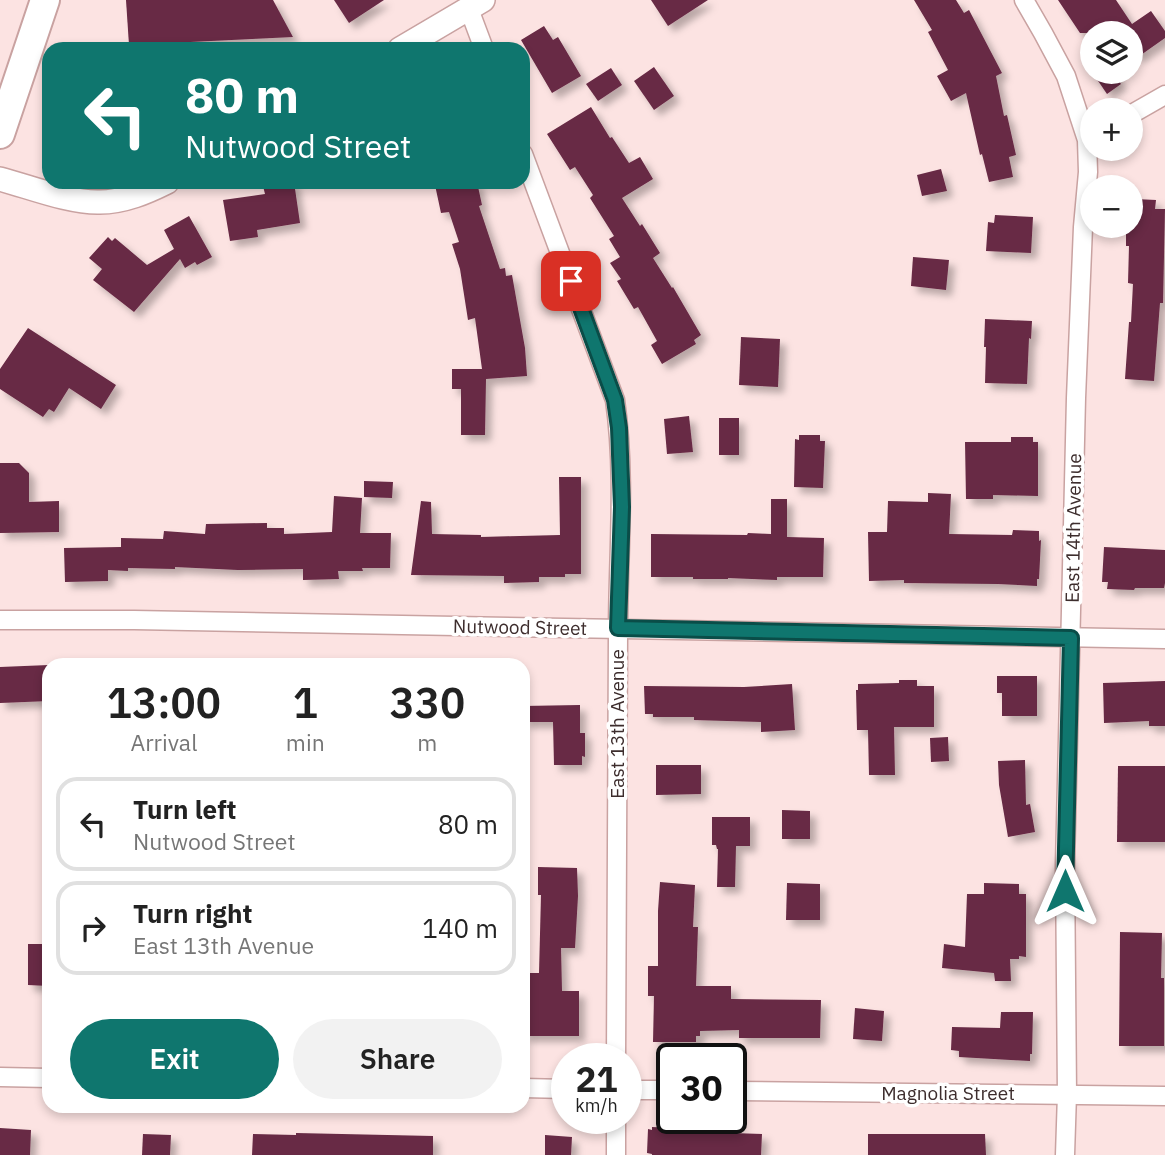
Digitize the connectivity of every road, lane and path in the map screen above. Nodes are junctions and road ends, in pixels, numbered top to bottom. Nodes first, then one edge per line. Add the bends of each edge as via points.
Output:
1 (45, 0) edge
2 (1024, 0) edge
3 (476, 4) edge
4 (412, 42) edge
5 (483, 42) edge
6 (1165, 94) edge
7 (1143, 107) edge
8 (1080, 114) edge
9 (0, 134) edge
10 (1088, 161) edge
11 (530, 173) edge
12 (0, 179) edge
13 (153, 189) edge
14 (0, 620) edge
15 (618, 628) junction
16 (1071, 638) junction
17 (1165, 639) edge
18 (616, 1043) edge
19 (0, 1077) edge
20 (42, 1078) edge
21 (530, 1088) edge
22 (551, 1089) edge
23 (747, 1091) edge
24 (1067, 1094) junction
25 (1165, 1096) edge
26 (616, 1134) edge
27 (616, 1155) edge
28 (1065, 1155) edge

1 - 9 main road
2 - 8 street, East 14th Avenue via 1066,76
3 - 4 street
3 - 5 street
6 - 7 street
10 - 16 street, East 14th Avenue via 1076,398
11 - 15 street, East 13th Avenue via 615,400 622,507
12 - 13 street via 100,202
14 - 15 street, Nutwood Street
15 - 16 street, Nutwood Street
15 - 18 street, East 13th Avenue
16 - 17 street, Nutwood Street
16 - 24 street, East 14th Avenue via 1065,865
19 - 20 street
21 - 22 street
23 - 24 street, Magnolia Street
24 - 25 street, Magnolia Street
24 - 28 street, East 14th Avenue
26 - 27 street

